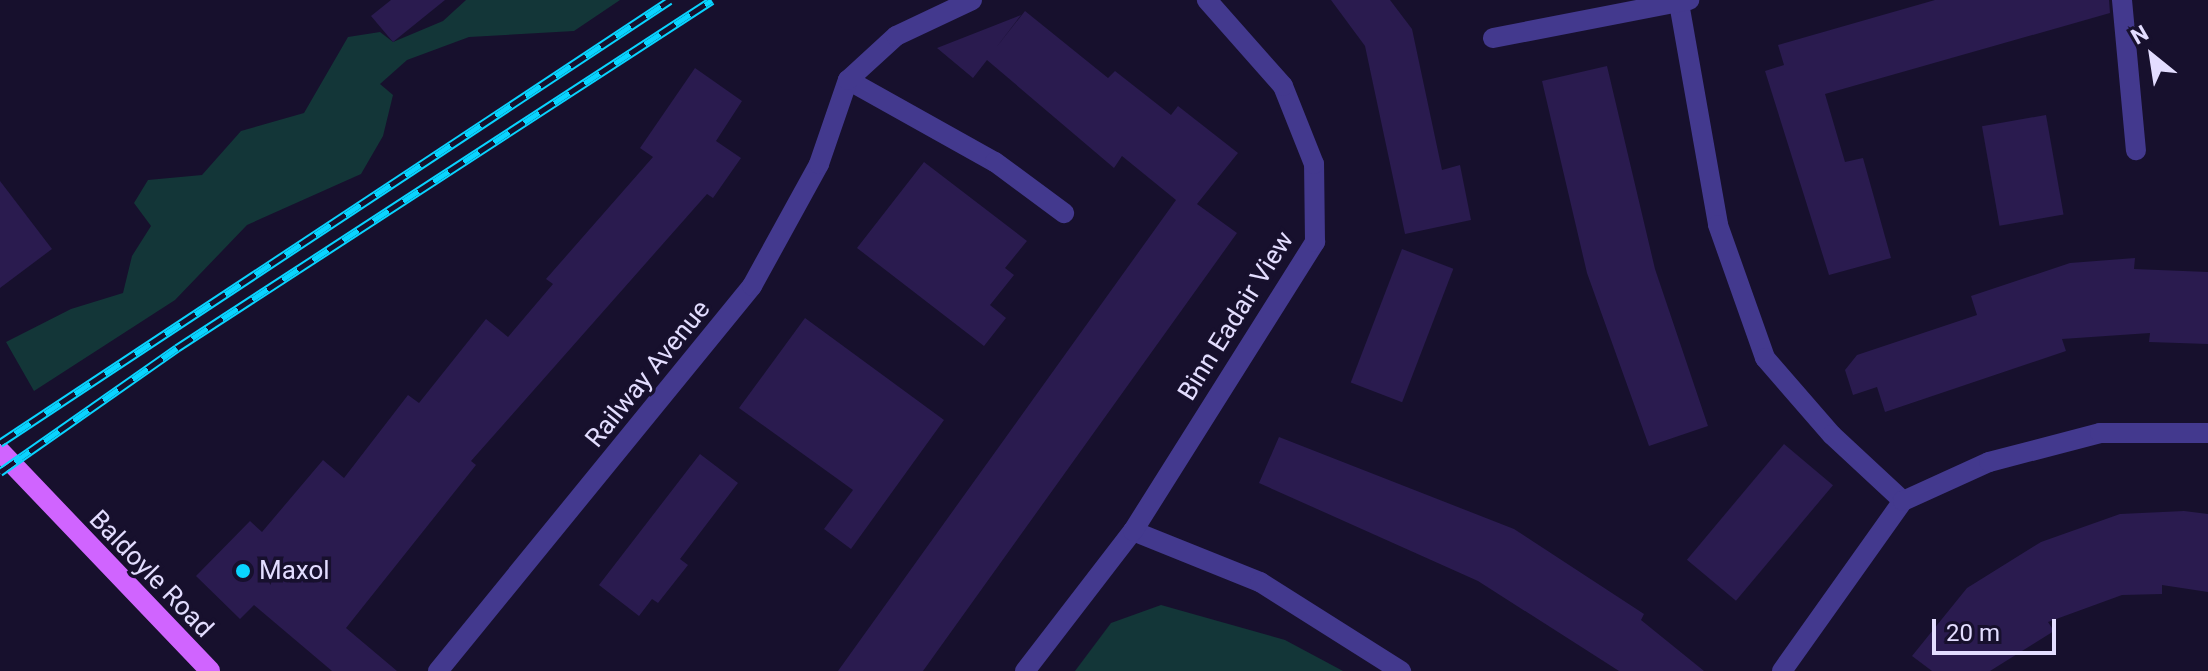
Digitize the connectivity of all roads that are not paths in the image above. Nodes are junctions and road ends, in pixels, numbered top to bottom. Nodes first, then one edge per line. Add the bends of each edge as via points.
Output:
1 (972, 0) edge
2 (1207, 0) edge
3 (2122, 0) edge
4 (1684, 2) edge
5 (1493, 38) dead end
6 (848, 80) junction
7 (2136, 150) dead end
8 (1064, 213) dead end
9 (2208, 433) edge
10 (0, 451) edge
11 (1903, 501) junction
12 (1133, 531) junction
13 (210, 671) edge
14 (438, 671) edge
15 (1025, 671) edge
16 (1401, 671) edge
17 (1782, 671) edge

1 - 6 street via 896,36
2 - 12 street, Binn Eadair View via 1283,86 1314,164 1315,242
3 - 7 street
4 - 5 street
4 - 11 street via 1718,225 1765,358 1832,435
6 - 8 street via 995,162
6 - 14 street, Railway Avenue via 819,164 752,286
9 - 11 street via 2100,433 1989,462
10 - 13 main road, Baldoyle Road
11 - 17 street
12 - 15 street, Binn Eadair View
12 - 16 street via 1260,582

